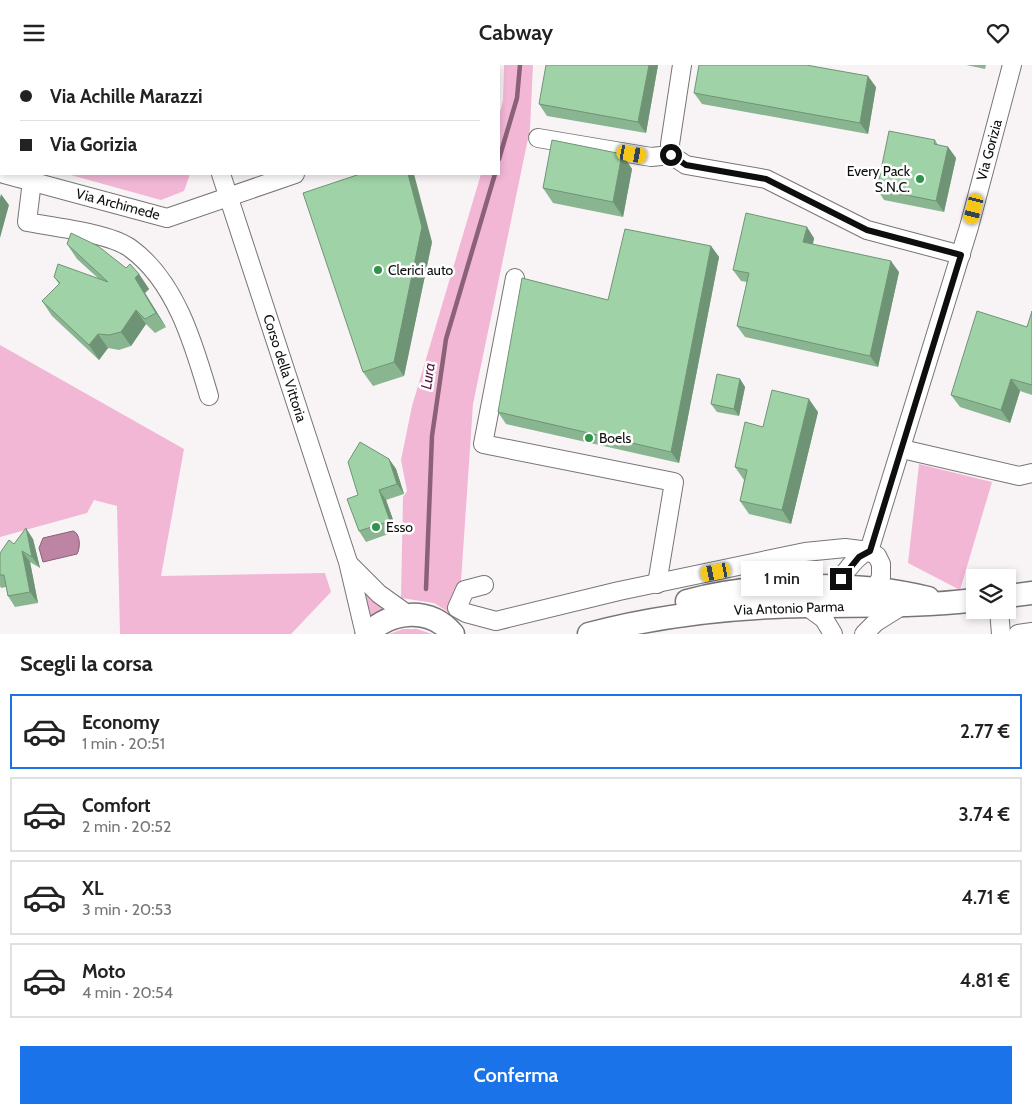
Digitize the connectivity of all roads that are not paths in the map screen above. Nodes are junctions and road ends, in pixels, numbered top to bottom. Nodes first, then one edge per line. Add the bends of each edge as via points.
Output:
1 (682, 65) edge
2 (1012, 65) edge
3 (538, 138) dead end
4 (671, 155) junction
5 (10, 175) edge
6 (221, 175) edge
7 (292, 175) edge
8 (32, 181) junction
9 (229, 195) junction
10 (961, 255) junction
11 (515, 278) dead end
12 (209, 397) dead end
13 (902, 449) junction
14 (1032, 473) edge
15 (870, 551) junction
16 (348, 562) junction
17 (657, 584) junction
18 (484, 585) dead end
19 (876, 587) junction
20 (828, 588) junction
21 (1032, 593) edge
22 (1016, 596) edge
23 (966, 602) edge
24 (951, 603) junction
25 (806, 606) junction
26 (900, 607) junction
27 (407, 614) junction
28 (1000, 619) edge
29 (628, 624) junction
30 (454, 633) edge
31 (1032, 633) edge
32 (366, 634) edge
33 (589, 634) edge
34 (833, 634) edge
35 (864, 634) edge
36 (1001, 634) edge
37 (1018, 634) edge

1 - 4 street
2 - 10 street, Via Gorizia
3 - 4 street via 651,157
4 - 10 street via 686,165 766,179 867,230
5 - 8 street, Via Archimede
6 - 9 street, Corso della Vittoria
7 - 9 street, Via Archimede
8 - 9 street, Via Archimede via 167,218
8 - 12 street via 27,222 106,237 130,247 158,275 189,329
9 - 16 street, Corso della Vittoria
10 - 13 street, Via Gorizia
11 - 17 street via 483,444 674,483
13 - 14 street via 1019,476
13 - 15 street, Via Gorizia
15 - 17 street via 805,552
15 - 19 street via 881,564 881,577
15 - 20 street via 859,557 841,579
16 - 27 street, Corso della Vittoria via 386,601
16 - 32 street, Corso della Vittoria
17 - 18 street via 496,621 466,613 457,607 465,590
19 - 20 main road, Via Antonio Parma
19 - 24 main road, Via Antonio Parma
19 - 25 street via 852,599 816,601
20 - 29 main road, Via Antonio Parma via 739,591 656,610
21 - 22 main road
23 - 24 main road, Via Antonio Parma
24 - 26 main road, Via Antonio Parma
25 - 26 main road, Via Antonio Parma
25 - 29 main road, Via Antonio Parma via 733,609
25 - 34 street via 824,619
26 - 35 street
27 - 30 main road via 430,618
27 - 32 main road via 386,620
28 - 36 street
29 - 33 main road, Via Antonio Parma
31 - 37 street

